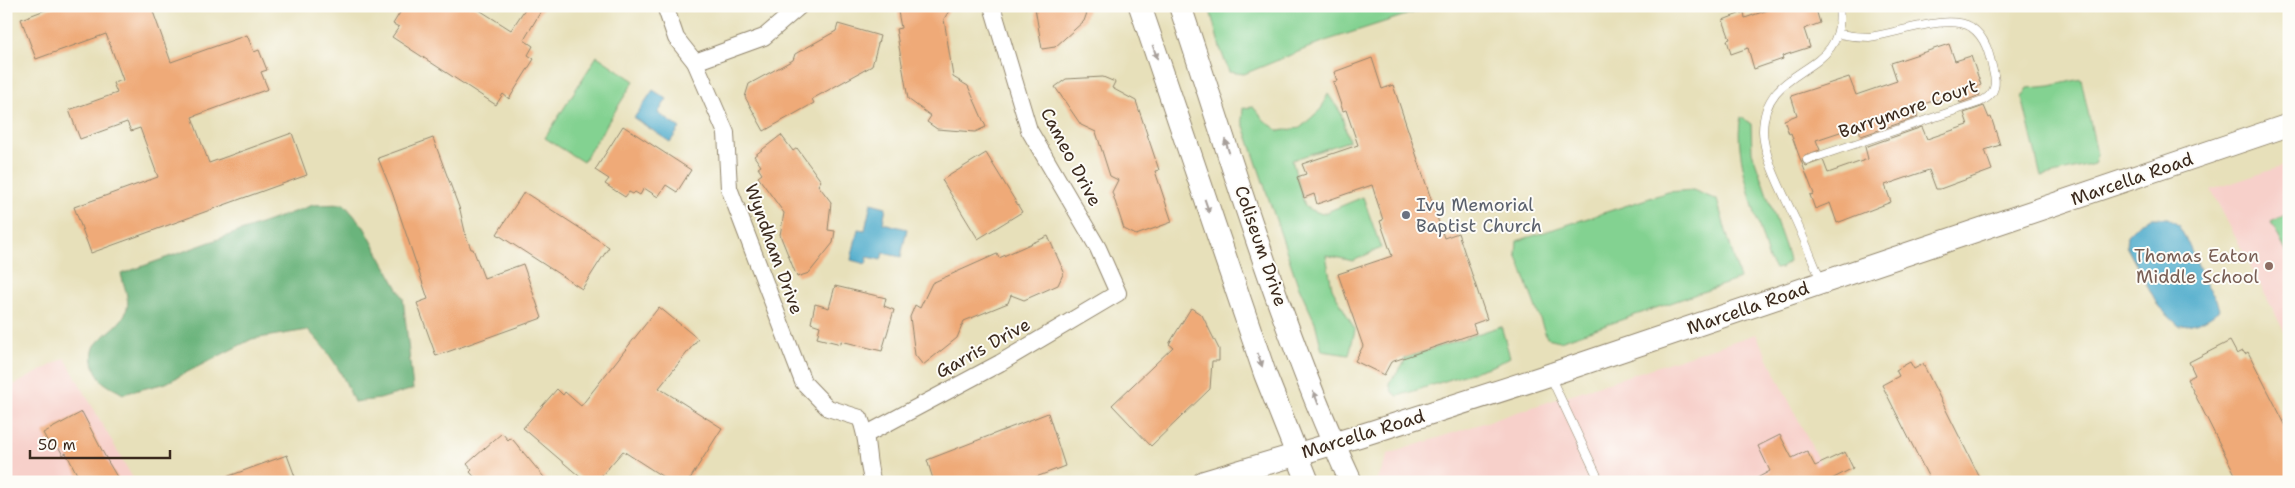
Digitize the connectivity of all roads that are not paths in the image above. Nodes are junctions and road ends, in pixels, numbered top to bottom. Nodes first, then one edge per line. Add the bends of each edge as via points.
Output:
1 (665, 6) edge
2 (800, 6) edge
3 (992, 6) edge
4 (1140, 6) edge
5 (1180, 6) edge
6 (1839, 6) edge
7 (1839, 34) junction
8 (695, 62) junction
9 (2289, 125) edge
10 (1806, 160) dead end
11 (1822, 283) junction
12 (1118, 293) joint
13 (1550, 375) junction
14 (867, 434) junction
15 (1335, 443) junction
16 (1297, 455) junction
17 (873, 482) edge
18 (1204, 482) edge
19 (1308, 482) edge
20 (1352, 482) edge
21 (1600, 482) edge

1 - 8 street, Wyndham Drive via 676,38
2 - 8 street via 764,37
3 - 12 street, Cameo Drive via 1029,130 1098,248
4 -> 16 street via 1256,348
15 -> 5 street, Coliseum Drive via 1274,283
6 - 7 lane
7 - 10 lane, Barrymore Court via 1868,37 1940,23 1964,24 1985,43 1995,79 1994,88 1990,96 1980,102
7 - 11 lane via 1822,59 1793,76 1777,92 1766,110 1764,123 1765,144 1776,178
8 - 14 street, Wyndham Drive via 726,133 729,188 803,382 828,408 860,418
9 - 11 street, Marcella Road
11 - 13 street, Marcella Road
12 - 14 street, Garris Drive via 1000,363
13 - 15 street, Marcella Road
13 - 21 lane
14 - 17 street via 869,471
15 - 16 street, Marcella Road
15 - 20 street, Coliseum Drive
16 - 18 street, Marcella Road
16 - 19 street

